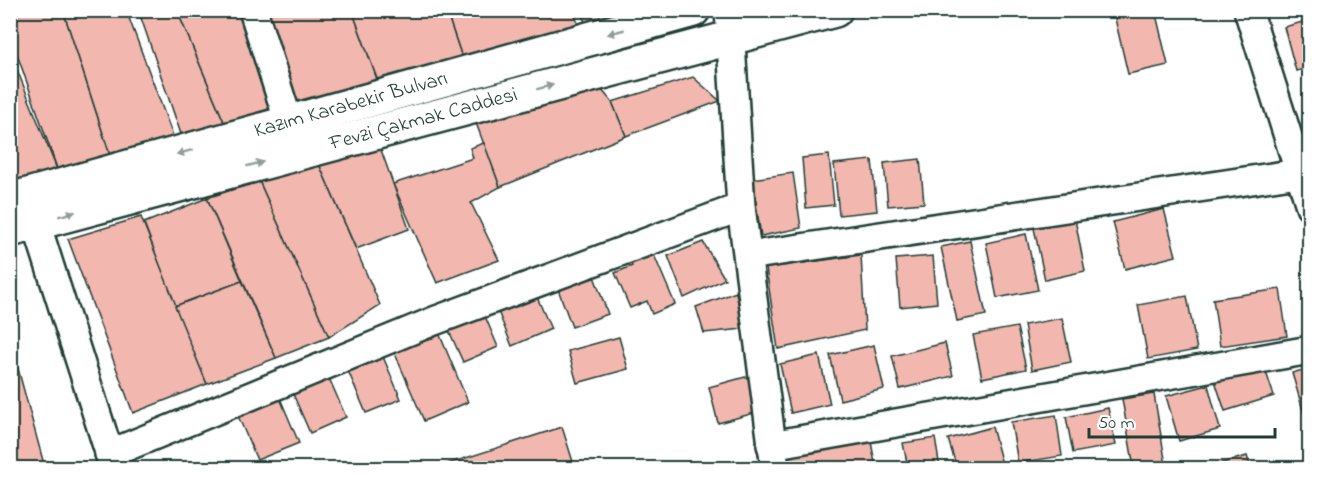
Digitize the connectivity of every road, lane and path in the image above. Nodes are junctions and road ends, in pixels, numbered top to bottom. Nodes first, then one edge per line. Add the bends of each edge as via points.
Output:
1 (253, 10) edge
2 (693, 10) edge
3 (835, 10) edge
4 (1248, 10) edge
5 (730, 24) edge
6 (289, 123) junction
7 (1298, 173) junction
8 (10, 200) edge
9 (1310, 206) edge
10 (741, 207) junction
11 (23, 226) edge
12 (748, 255) junction
13 (1310, 350) edge
14 (773, 457) edge
15 (111, 461) edge

1 - 6 street
2 -> 6 main road, Kazım Karabekir Bulvarı
3 - 5 main road, Fevzi Çakmak Caddesi
4 - 7 street
5 - 10 street
11 -> 5 main road, Fevzi Çakmak Caddesi
6 -> 8 main road, Kazım Karabekir Bulvarı
7 - 9 street
7 - 12 street
10 - 12 street
10 - 15 street via 434,321
11 - 15 street
12 - 14 street
13 - 14 street

